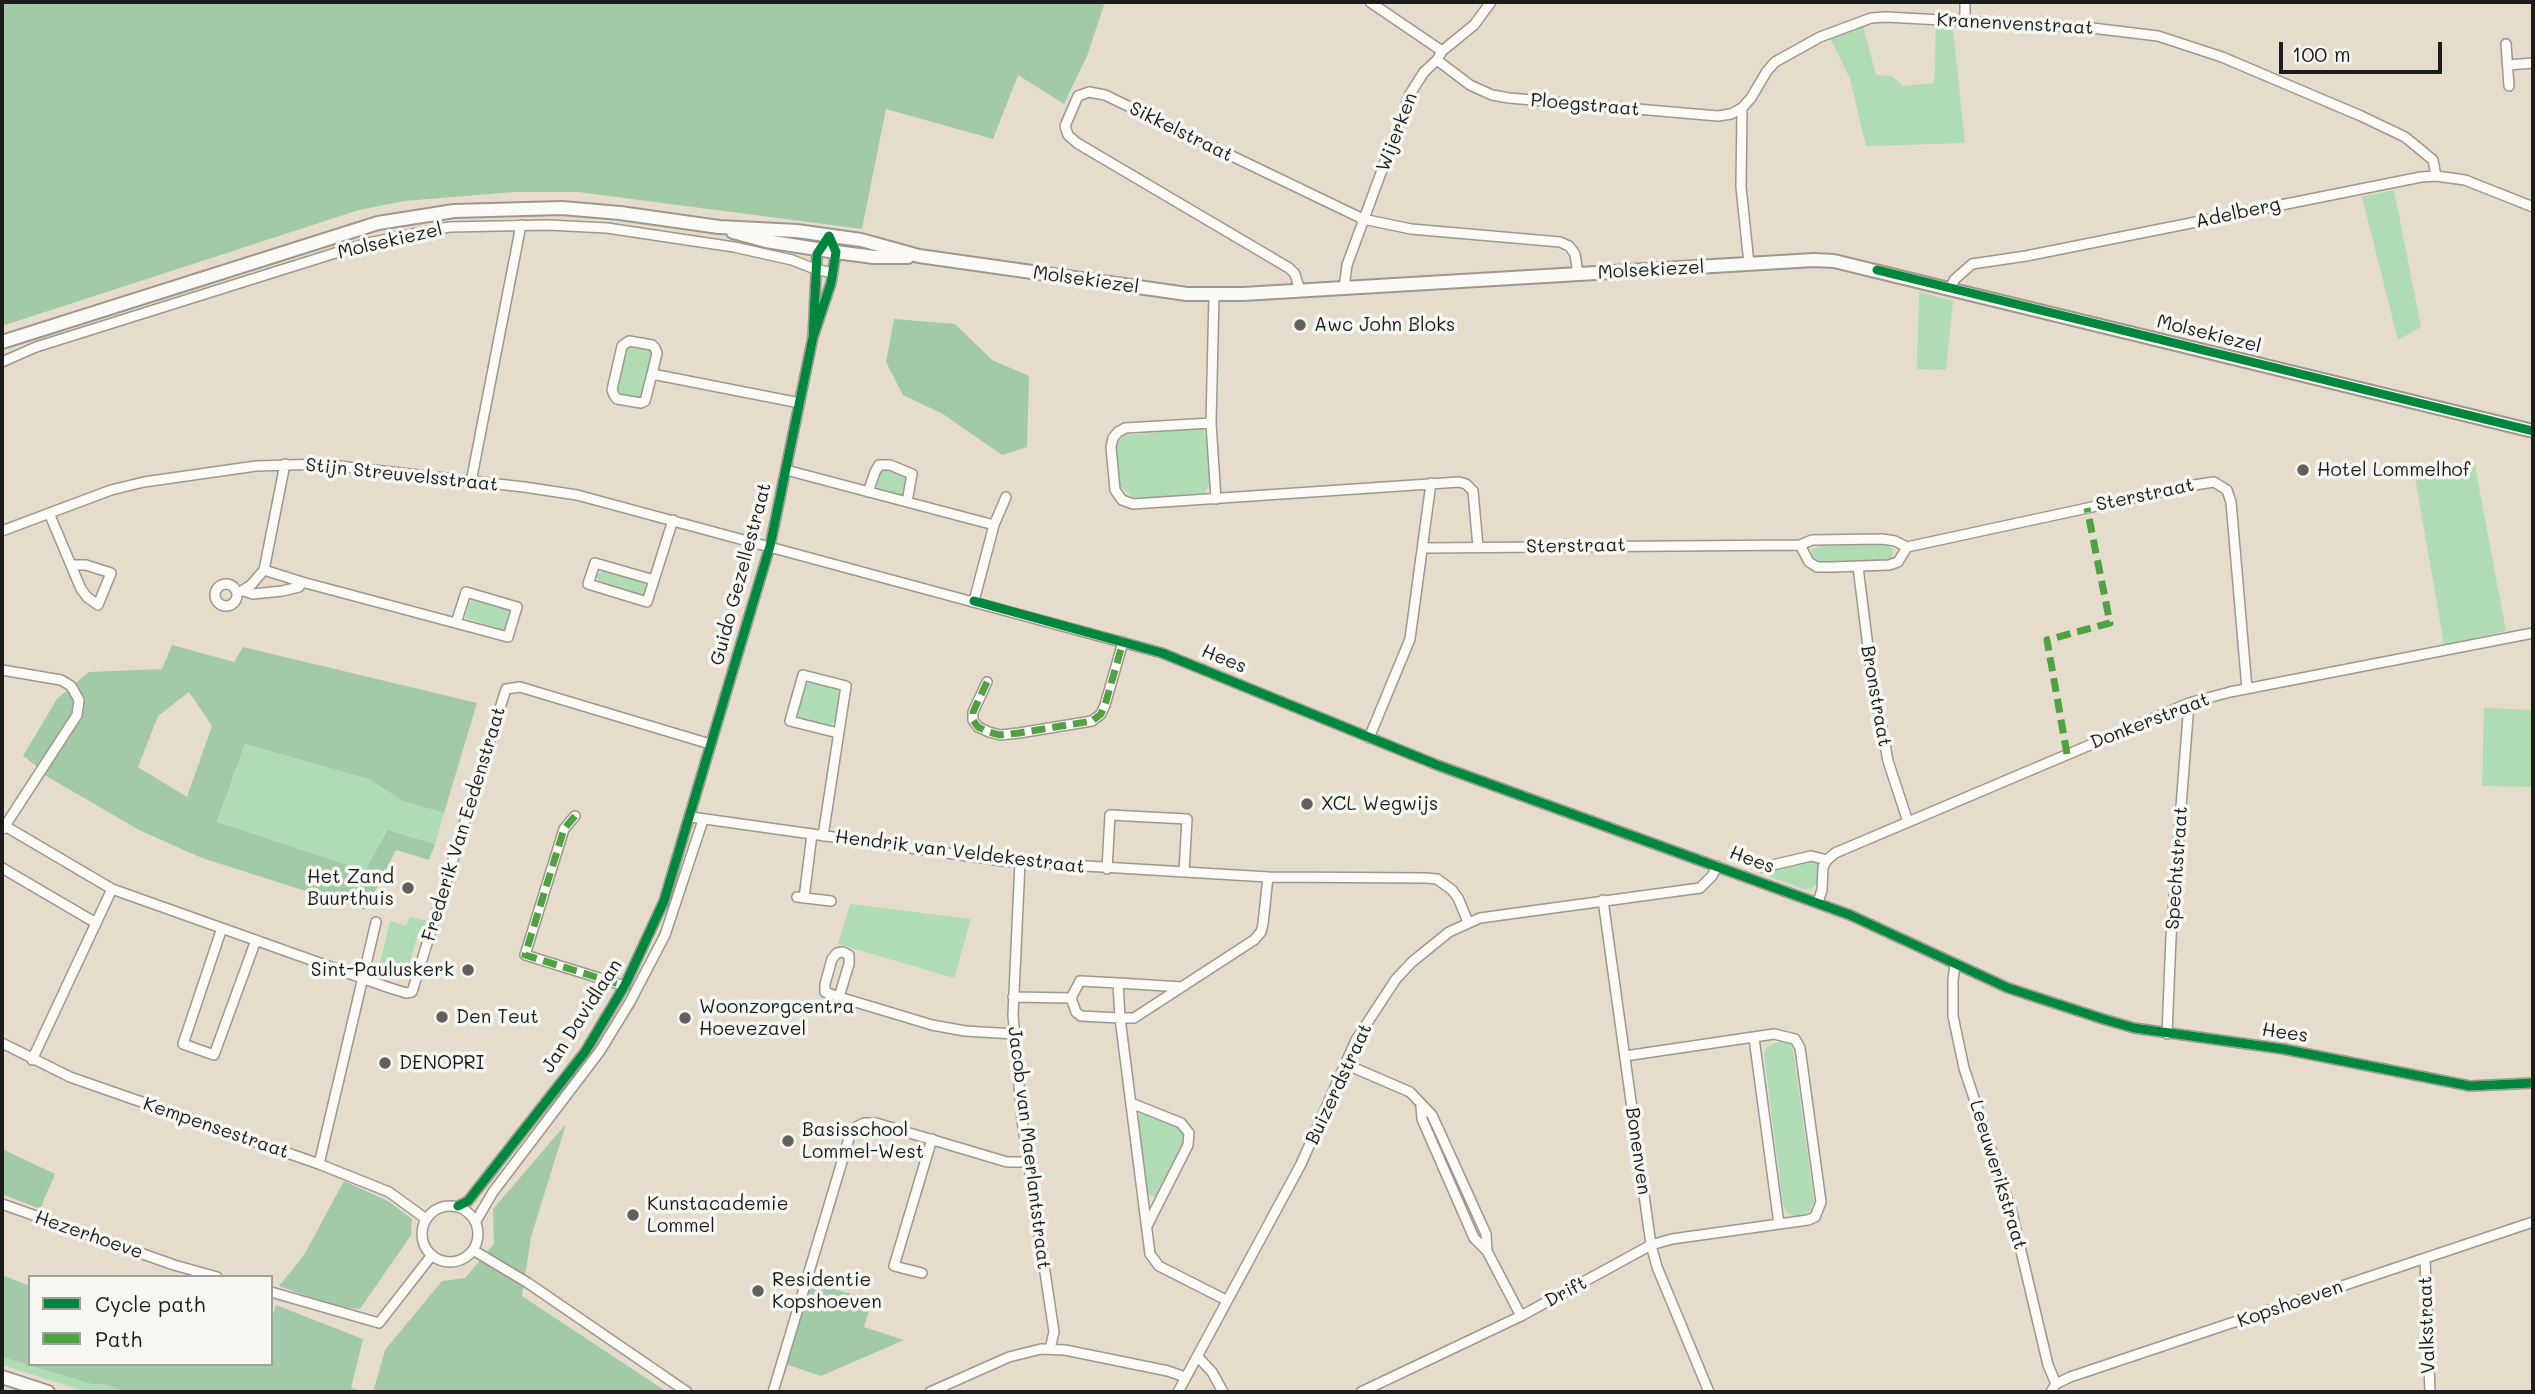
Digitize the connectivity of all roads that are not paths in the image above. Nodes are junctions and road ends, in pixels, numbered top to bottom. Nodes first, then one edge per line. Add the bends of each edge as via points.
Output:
1 (1370, 2) edge
2 (1491, 2) edge
3 (1965, 2) edge
4 (1965, 22) junction
5 (2506, 44) dead end
6 (1439, 56) junction
7 (2533, 63) edge
8 (2508, 65) junction
9 (2510, 86) dead end
10 (1742, 108) junction
11 (2436, 176) junction
12 (2533, 207) edge
13 (1363, 219) junction
14 (521, 225) junction
15 (719, 227) junction
16 (829, 236) junction
17 (818, 250) junction
18 (836, 252) junction
19 (919, 256) junction
20 (1749, 264) junction
21 (816, 269) junction
22 (833, 273) junction
23 (1577, 274) junction
24 (1344, 288) junction
25 (1950, 288) junction
26 (1300, 291) junction
27 (1214, 295) junction
28 (813, 337) junction
29 (2, 342) edge
30 (2, 362) edge
31 (652, 374) junction
32 (800, 403) junction
33 (1211, 423) junction
34 (2533, 431) edge
35 (285, 464) junction
36 (786, 470) junction
37 (471, 482) junction
38 (1431, 483) junction
39 (868, 492) junction
40 (1006, 497) dead end
41 (1216, 499) junction
42 (907, 502) junction
43 (49, 513) junction
44 (673, 520) junction
45 (994, 525) junction
46 (2, 531) edge
47 (1800, 545) junction
48 (770, 546) junction
49 (1478, 547) junction
50 (1907, 547) junction
51 (1423, 548) junction
52 (71, 565) junction
53 (1858, 567) junction
54 (264, 570) junction
55 (654, 580) junction
56 (302, 582) junction
57 (974, 601) junction
58 (456, 623) junction
59 (2533, 633) edge
60 (1123, 642) junction
61 (2, 670) edge
62 (987, 682) dead end
63 (2247, 689) junction
64 (2189, 703) junction
65 (838, 733) junction
66 (1368, 738) junction
67 (710, 744) junction
68 (575, 816) dead end
69 (691, 817) junction
70 (703, 820) junction
71 (1908, 822) junction
72 (3, 828) edge
73 (812, 834) junction
74 (823, 835) junction
75 (1827, 859) junction
76 (1020, 862) junction
77 (1717, 866) junction
78 (1764, 867) dead end
79 (2, 868) edge
80 (1107, 869) junction
81 (1184, 872) junction
82 (1268, 877) junction
83 (112, 889) junction
84 (1603, 900) junction
85 (664, 901) junction
86 (831, 901) dead end
87 (1818, 902) junction
88 (676, 906) junction
89 (376, 922) dead end
90 (1468, 922) junction
91 (96, 923) junction
92 (222, 928) junction
93 (256, 940) junction
94 (1955, 964) junction
95 (363, 978) junction
96 (1118, 983) junction
97 (625, 986) junction
98 (1182, 987) junction
99 (839, 997) junction
100 (1013, 997) junction
101 (1071, 998) junction
102 (1120, 1018) junction
103 (1014, 1034) junction
104 (2167, 1034) junction
105 (1754, 1038) junction
106 (2, 1043) edge
107 (1625, 1056) junction
108 (32, 1060) junction
109 (1345, 1064) junction
110 (2533, 1083) edge
111 (552, 1094) junction
112 (562, 1102) junction
113 (1132, 1103) junction
114 (932, 1139) junction
115 (1030, 1162) junction
116 (319, 1164) junction
117 (497, 1164) junction
118 (507, 1173) junction
119 (2, 1204) edge
120 (458, 1206) junction
121 (426, 1219) junction
122 (476, 1221) junction
123 (2533, 1222) edge
124 (1779, 1224) junction
125 (1147, 1226) junction
126 (1651, 1245) junction
127 (474, 1250) junction
128 (432, 1255) junction
129 (2425, 1258) junction
130 (922, 1273) dead end
131 (210, 1275) edge
132 (273, 1293) edge
133 (1226, 1300) junction
134 (1521, 1316) junction
135 (1050, 1349) junction
136 (1198, 1357) junction
137 (2, 1377) edge
138 (1185, 1377) junction
139 (2054, 1388) edge
140 (48, 1392) edge
141 (687, 1392) edge
142 (773, 1392) edge
143 (930, 1392) edge
144 (1178, 1392) edge
145 (1223, 1392) edge
146 (1361, 1392) edge
147 (1709, 1392) edge
148 (2430, 1392) edge

1 - 6 street, Ploegstraat
2 - 6 street, Wijerken via 1474,26
3 - 4 street
4 - 10 street, Kranenvenstraat via 1886,17 1856,22 1775,62
4 - 11 street, Kranenvenstraat via 2139,32 2198,47 2405,137 2433,160
5 - 8 street
6 - 10 street, Ploegstraat via 1471,85 1508,98 1718,116
6 - 13 street, Wijerken via 1405,104
7 - 8 street
8 - 9 street
10 - 20 street via 1741,187
11 - 12 street, Adelberg via 2465,180
11 - 25 street, Adelberg via 1972,264
13 - 23 street, Sikkelstraat via 1411,229 1560,242 1575,254
13 - 24 street, Wijerken
13 - 26 street, Sikkelstraat via 1105,96 1089,92 1078,96 1065,126 1077,143 1289,268
14 - 21 street, Molsekiezel via 656,235 757,252
14 - 30 street, Molsekiezel via 449,227 364,244 36,347
14 - 37 street
15 - 16 main road, Molsekiezel
15 - 17 main road, Molsekiezel
15 - 29 main road, Molsekiezel via 562,208 480,209 404,218 334,235
16 - 17 street
16 - 18 street
16 - 19 main road, Molsekiezel
17 - 18 main road, Molsekiezel
17 - 21 street, Guido Gezellestraat
18 - 19 main road, Molsekiezel
18 - 22 street, Guido Gezellestraat
19 - 27 main road, Molsekiezel
20 - 23 main road, Molsekiezel
20 - 25 main road, Molsekiezel via 1834,261
21 - 22 street, Molsekiezel
21 - 28 street, Guido Gezellestraat
22 - 28 street, Guido Gezellestraat
23 - 24 main road, Molsekiezel
24 - 26 main road, Molsekiezel
25 - 34 main road, Molsekiezel
26 - 27 main road, Molsekiezel
27 - 33 street
28 - 32 street, Guido Gezellestraat
31 - 31 street via 655,348 624,342 614,395 645,401
31 - 32 street
32 - 36 street, Guido Gezellestraat
33 - 41 street
33 - 41 street via 1125,428 1113,438 1111,447 1115,490 1122,500 1133,505
35 - 37 street, Stijn Streuvelsstraat
35 - 43 street, Stijn Streuvelsstraat via 144,482
35 - 54 street
36 - 39 street
36 - 48 street, Guido Gezellestraat
37 - 44 street, Stijn Streuvelsstraat via 577,495
38 - 41 street
38 - 49 street via 1459,482 1473,491
38 - 51 street
39 - 42 street
39 - 42 street via 879,465 890,466 912,474
40 - 45 street
42 - 45 street
43 - 46 street, Stijn Streuvelsstraat
43 - 52 street
44 - 48 street, Stijn Streuvelsstraat
44 - 55 street
45 - 57 street
47 - 49 street, Sterstraat
47 - 50 street, Sterstraat via 1812,540 1882,539
47 - 53 street, Sterstraat via 1817,567
48 - 57 street, Hees
48 - 67 street, Guido Gezellestraat
49 - 51 street, Sterstraat
50 - 53 street, Sterstraat via 1898,562
50 - 63 street, Sterstraat via 2214,482 2227,490 2231,502
51 - 66 street via 1410,639
52 - 52 street via 111,573 98,605 81,589
53 - 71 street, Bronstraat via 1886,750
54 - 56 street
54 - 56 street via 240,592 282,591
55 - 55 street via 647,602 588,584 595,563
56 - 58 street
57 - 60 street, Hees
58 - 58 street via 466,592 517,607 508,637
59 - 63 street, Donkerstraat
60 - 62 street via 1105,705 1092,721 1019,733 989,732 973,719
60 - 66 street, Hees via 1162,653
61 - 72 street via 61,680 79,700 77,715
63 - 64 street, Donkerstraat
64 - 71 street, Donkerstraat
64 - 104 street, Spechtstraat
65 - 65 street via 846,686 803,675 790,721
65 - 74 street
66 - 77 street, Hees
67 - 69 street, Guido Gezellestraat
67 - 95 street, Frederik Van Eedenstraat via 520,687 506,689 412,992
68 - 97 street, Jan Davidlaan via 564,829 525,955
69 - 70 street, Hendrik van Veldekestraat
69 - 85 street, Jan Davidlaan
70 - 73 street, Hendrik van Veldekestraat
70 - 88 street, Jan Davidlaan
71 - 75 street, Donkerstraat
72 - 83 street
73 - 74 street, Hendrik van Veldekestraat
73 - 86 street, Hendrik van Veldekestraat via 800,897
74 - 76 street, Hendrik van Veldekestraat
75 - 78 street, Donkerstraat via 1811,856
75 - 87 street
76 - 80 street, Hendrik van Veldekestraat
76 - 100 street, Jacob van Maerlantstraat
77 - 84 street, Buizerdstraat via 1700,888
77 - 87 street, Hees
79 - 91 street
80 - 81 street, Hendrik van Veldekestraat
80 - 81 street, Hendrik van Veldekestraat via 1110,815 1187,819
81 - 82 street, Hendrik van Veldekestraat
82 - 90 street, Hendrik van Veldekestraat via 1437,879 1458,898
82 - 98 street via 1261,932
83 - 91 street
83 - 92 street
84 - 90 street, Buizerdstraat
84 - 107 street, Bonenven
85 - 88 street
85 - 97 street, Jan Davidlaan
87 - 94 street, Hees
88 - 112 street, Jan Davidlaan via 613,1033
89 - 95 street
90 - 109 street, Buizerdstraat via 1429,946 1396,979
91 - 108 street
92 - 93 street
92 - 93 street via 183,1044 214,1055
93 - 95 street
94 - 104 street, Hees via 2008,988
94 - 139 street, Leeuwerikstraat via 1953,1016 1961,1056 2014,1222
95 - 116 street
96 - 98 street
96 - 101 street via 1080,981
96 - 102 street
97 - 111 street, Jan Davidlaan
98 - 102 street via 1134,1018
99 - 99 street via 849,964 849,955 843,951 832,958 825,984 825,992
99 - 103 street via 932,1025
100 - 101 street
100 - 103 street, Jacob van Maerlantstraat
101 - 102 street via 1081,1016
102 - 113 street
103 - 115 street, Jacob van Maerlantstraat
104 - 110 street, Hees via 2283,1049 2470,1086
105 - 107 street, Drift
105 - 124 street
105 - 124 street, Drift via 1782,1035 1795,1039 1800,1048 1821,1202 1815,1217
106 - 108 street, Kempensestraat
107 - 126 street, Bonenven
108 - 116 street, Kempensestraat
109 - 133 street, Buizerdstraat via 1301,1164
109 - 134 street via 1410,1092 1421,1106 1422,1119 1474,1238 1487,1251
111 - 112 street
111 - 117 street, Jan Davidlaan
112 - 118 street, Jan Davidlaan
113 - 125 street
113 - 125 street via 1181,1123 1189,1133 1188,1145
114 - 115 street via 1007,1162
114 - 130 street via 894,1266
114 - 142 street via 876,1123 856,1127 850,1135
115 - 135 street, Jacob van Maerlantstraat via 1054,1332
116 - 121 street, Kempensestraat via 389,1192
117 - 118 street
117 - 120 street, Jan Davidlaan via 468,1201
118 - 122 street, Jan Davidlaan
119 - 131 street, Hezerhoeve
120 - 121 street via 440,1207
120 - 122 street
121 - 128 street via 423,1242
122 - 127 street via 479,1236
123 - 129 street, Kopshoeven
124 - 126 street, Drift
125 - 133 street via 1153,1261
126 - 134 street, Drift
126 - 147 street, Bonenven
127 - 128 street via 454,1262
127 - 141 street
128 - 132 street via 379,1323
129 - 139 street, Kopshoeven via 2070,1377
129 - 148 street, Valkstraat
133 - 136 street, Buizerdstraat
134 - 146 street, Drift
135 - 138 street
135 - 143 street via 1009,1357
136 - 138 street, Buizerdstraat
136 - 145 street
137 - 140 main road
138 - 144 street, Buizerdstraat

